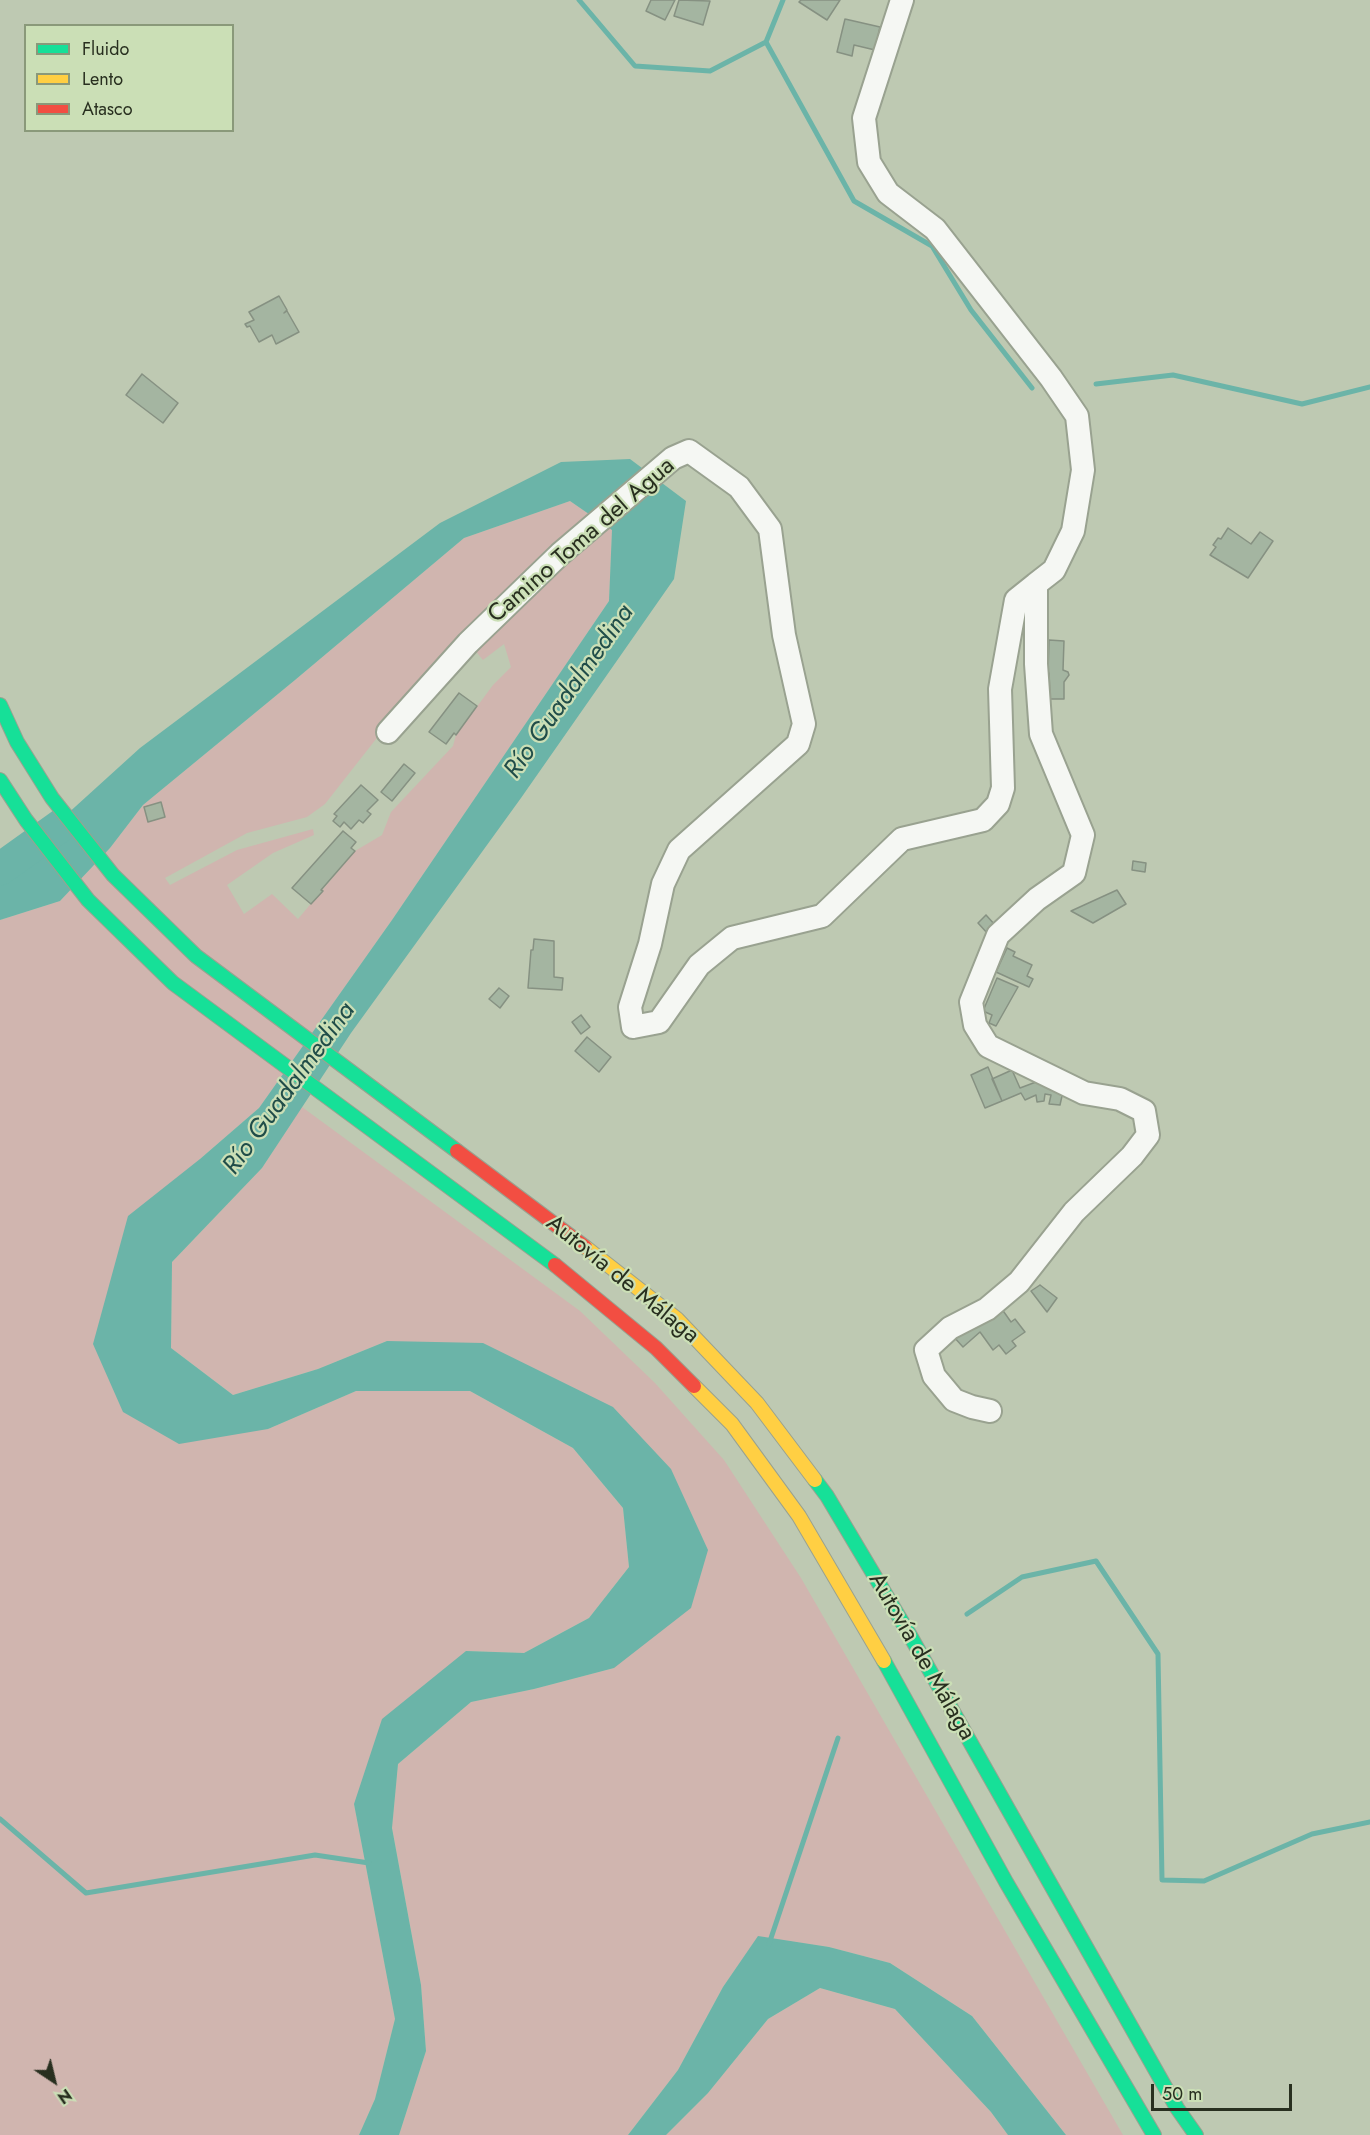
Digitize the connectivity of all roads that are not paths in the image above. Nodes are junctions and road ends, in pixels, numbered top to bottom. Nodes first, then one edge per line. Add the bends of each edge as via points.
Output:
1 (902, 0) edge
2 (1036, 584) junction
3 (0, 705) edge
4 (388, 732) dead end
5 (0, 780) edge
6 (990, 1411) dead end
7 (1154, 2135) edge
8 (1196, 2135) edge

1 - 2 street via 864,118 869,162 888,193 935,229 1077,416 1083,470 1073,531 1054,570
2 - 4 street, Camino Toma del Agua via 1016,600 1000,689 1003,788 998,804 983,820 902,839 822,916 732,938 699,965 659,1022 633,1027 630,1007 663,884 679,850 798,744 804,724 784,635 770,529 739,487 689,451 673,458 560,554 468,643
2 - 6 street via 1041,734 1083,835 1074,873 1037,899 998,935 971,1002 975,1025 988,1046 1084,1093 1120,1099 1144,1111 1148,1135 1132,1156 1074,1212 1019,1282 987,1309 950,1328 927,1350 934,1376 954,1400
3 - 8 highway, Autovía de Málaga via 17,742 52,798 113,875 196,956 677,1319 757,1403 827,1496
5 - 7 highway, Autovía de Málaga via 88,900 173,983 543,1255 656,1348 732,1424 805,1525

